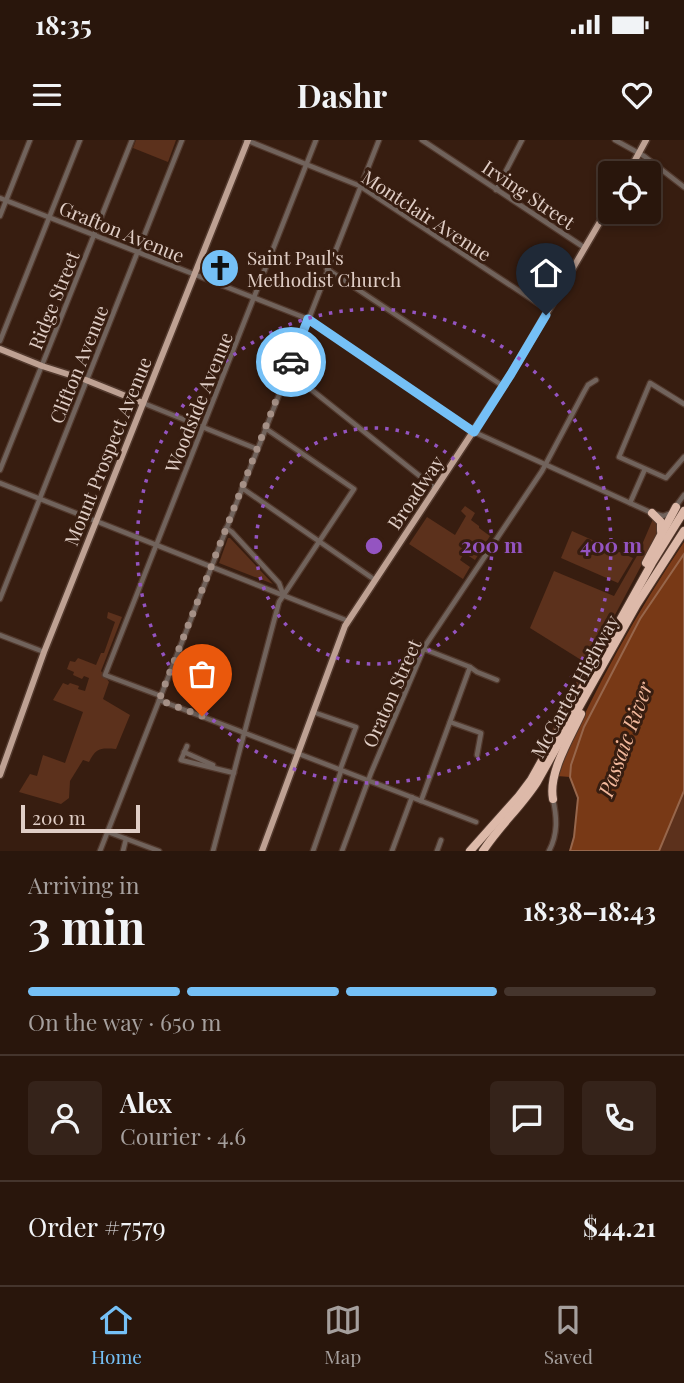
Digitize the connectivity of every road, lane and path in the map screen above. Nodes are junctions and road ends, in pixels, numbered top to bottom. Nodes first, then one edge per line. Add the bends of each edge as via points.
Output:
1 (30, 140) edge
2 (80, 140) edge
3 (131, 140) edge
4 (182, 140) edge
5 (247, 140) edge
6 (316, 140) edge
7 (379, 140) edge
8 (422, 140) edge
9 (615, 140) edge
10 (646, 140) edge
11 (520, 141) edge
12 (639, 153) junction
13 (635, 161) edge
14 (307, 165) junction
15 (360, 186) junction
16 (684, 187) edge
17 (496, 190) junction
18 (0, 198) edge
19 (6, 200) junction
20 (0, 216) edge
21 (50, 217) junction
22 (599, 224) edge
23 (94, 234) junction
24 (585, 249) junction
25 (138, 252) junction
26 (327, 269) junction
27 (194, 275) junction
28 (254, 298) junction
29 (549, 311) junction
30 (308, 319) junction
31 (0, 341) edge
32 (0, 349) edge
33 (42, 366) junction
34 (288, 371) junction
35 (86, 380) junction
36 (596, 380) dead end
37 (504, 386) junction
38 (143, 403) junction
39 (684, 404) edge
40 (203, 428) junction
41 (265, 428) junction
42 (474, 432) junction
43 (257, 449) junction
44 (684, 457) edge
45 (546, 465) junction
46 (645, 469) junction
47 (0, 470) edge
48 (0, 483) edge
49 (242, 488) junction
50 (436, 489) junction
51 (684, 495) edge
52 (40, 499) junction
53 (630, 503) junction
54 (680, 509) edge
55 (652, 513) junction
56 (96, 521) junction
57 (226, 528) junction
58 (684, 531) edge
59 (660, 536) junction
60 (319, 542) junction
61 (156, 545) junction
62 (212, 567) junction
63 (375, 580) junction
64 (283, 594) junction
65 (0, 599) edge
66 (348, 621) junction
67 (617, 626) junction
68 (0, 635) edge
69 (620, 636) junction
70 (424, 649) junction
71 (44, 652) junction
72 (470, 667) junction
73 (497, 680) dead end
74 (160, 698) junction
75 (313, 712) junction
76 (450, 722) junction
77 (244, 733) junction
78 (187, 746) dead end
79 (184, 752) junction
80 (297, 754) junction
81 (477, 755) dead end
82 (223, 769) junction
83 (341, 770) junction
84 (233, 773) junction
85 (0, 775) edge
86 (368, 781) junction
87 (412, 797) junction
88 (553, 799) joint
89 (421, 801) junction
90 (476, 822) dead end
91 (108, 832) junction
92 (490, 835) junction
93 (127, 839) junction
94 (442, 839) dead end
95 (472, 850) edge
96 (100, 851) edge
97 (123, 851) edge
98 (159, 851) edge
99 (213, 851) edge
100 (262, 851) edge
101 (313, 851) edge
102 (342, 851) edge
103 (392, 851) edge
104 (437, 851) edge
105 (483, 851) edge
106 (549, 851) edge

1 - 19 street
2 - 21 street
3 - 23 street, Ridge Street
4 - 25 street, Clifton Avenue
5 - 14 street, Montclair Avenue
5 - 27 main road, Mount Prospect Avenue
6 - 14 street, Woodside Avenue
7 - 15 street
8 - 17 street, Irving Street
9 - 12 street
10 - 12 main road
11 - 17 street
12 - 13 main road
12 - 16 street
14 - 15 street, Montclair Avenue
14 - 28 street, Woodside Avenue
15 - 26 street
15 - 29 street, Montclair Avenue
17 - 24 street, Irving Street
18 - 19 street, Grafton Avenue
19 - 20 street
19 - 21 street, Grafton Avenue
21 - 23 street, Grafton Avenue
21 - 31 street
22 - 24 main road, Broadway
23 - 25 street, Grafton Avenue
23 - 33 street, Ridge Street
24 - 29 main road, Broadway
25 - 27 street, Grafton Avenue
25 - 35 street, Clifton Avenue
26 - 30 street
26 - 37 street
27 - 28 street, Grafton Avenue
27 - 38 main road, Mount Prospect Avenue
28 - 30 street, Grafton Avenue
28 - 40 street, Woodside Avenue
29 - 37 main road, Broadway
30 - 34 street
30 - 42 street, Grafton Avenue
32 - 33 main road
33 - 35 main road
33 - 47 street, Ridge Street
34 - 41 street
34 - 50 street
35 - 38 main road
35 - 52 street, Clifton Avenue
36 - 45 street, Oraton Street via 584,392
37 - 42 main road, Broadway
38 - 40 street
38 - 56 main road, Mount Prospect Avenue
39 - 46 street via 650,383 619,457
40 - 43 street
40 - 61 street, Woodside Avenue
41 - 43 street
41 - 60 street via 354,489
42 - 45 street, Grafton Avenue
42 - 50 main road, Broadway
43 - 49 street
44 - 46 street via 666,478
45 - 53 street, Grafton Avenue
45 - 70 street, Oraton Street
46 - 53 street
48 - 52 street
49 - 57 street
49 - 60 street
50 - 63 main road, Broadway
51 - 54 street
52 - 56 street
52 - 65 street, Clifton Avenue
53 - 55 street, Grafton Avenue
54 - 55 street via 666,515
54 - 59 highway
54 - 67 highway
55 - 59 highway via 661,522
56 - 61 street
56 - 71 main road, Mount Prospect Avenue
57 - 62 street
57 - 64 street via 279,583
58 - 69 highway, McCarter Highway
59 - 67 highway
60 - 63 street
60 - 64 street
61 - 62 street
61 - 74 street, Woodside Avenue via 105,675
62 - 64 street
62 - 74 street
63 - 66 main road, Broadway
64 - 66 street
64 - 77 street
66 - 75 main road, Broadway
67 - 92 highway via 531,780 496,821
68 - 71 street
69 - 88 highway via 555,771
69 - 92 highway, McCarter Highway via 537,782
70 - 72 street
70 - 86 street, Oraton Street
71 - 85 main road, Mount Prospect Avenue
72 - 73 street
72 - 76 street
74 - 77 street
74 - 91 street
75 - 80 main road, Broadway
75 - 83 street via 356,727
76 - 81 street via 481,733
76 - 89 street
77 - 80 street
77 - 84 street
78 - 79 street
79 - 82 street
79 - 82 street via 181,761
80 - 83 street
80 - 100 main road, Broadway
82 - 84 street
83 - 86 street
83 - 101 street
84 - 99 street
86 - 87 street
86 - 102 street, Oraton Street
87 - 89 street
87 - 103 street
88 - 106 street via 556,833
89 - 90 street
91 - 93 street
91 - 96 street
92 - 95 highway, McCarter Highway
92 - 105 highway, McCarter Highway
93 - 97 street
93 - 98 street
94 - 104 street

